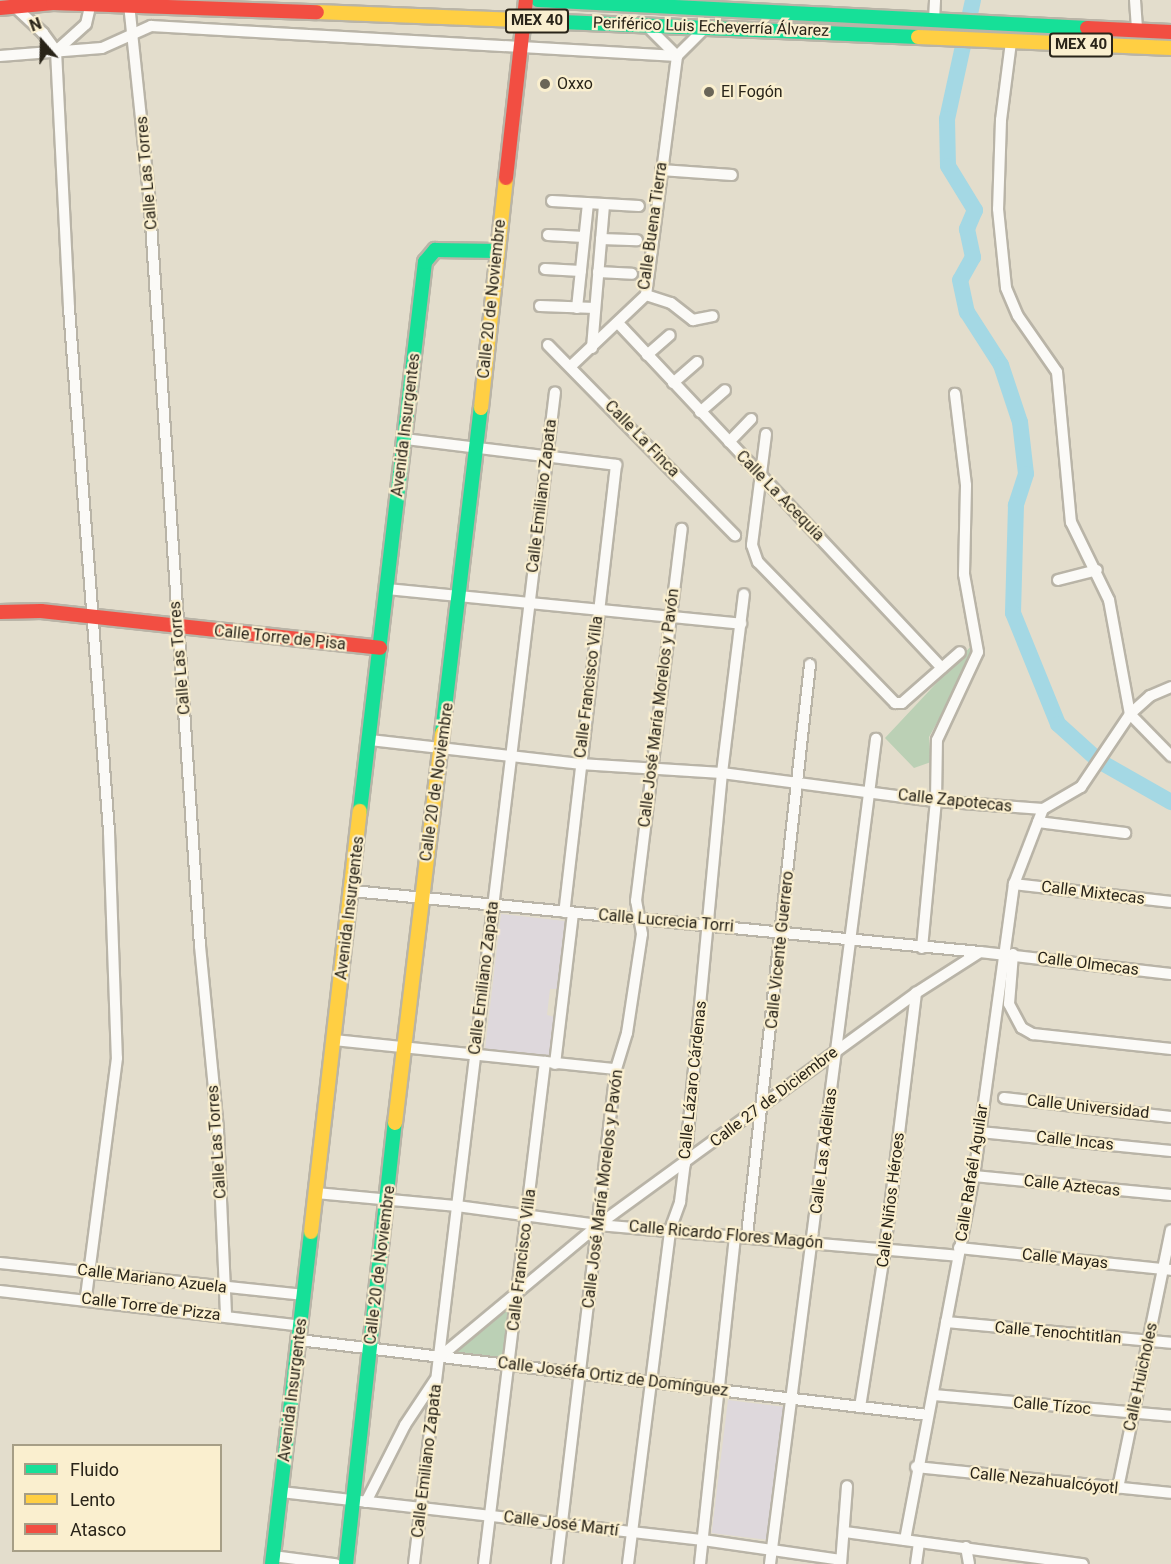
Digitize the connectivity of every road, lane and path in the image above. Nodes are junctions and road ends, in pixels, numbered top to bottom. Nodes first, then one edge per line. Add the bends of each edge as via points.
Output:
1 (526, 0) edge
2 (538, 0) edge
3 (935, 0) edge
4 (1135, 0) edge
5 (91, 1) edge
6 (126, 1) edge
7 (688, 3) edge
8 (7, 7) edge
9 (523, 20) junction
10 (934, 20) junction
11 (645, 24) junction
12 (706, 27) junction
13 (1137, 29) junction
14 (1171, 32) edge
15 (132, 33) junction
16 (1011, 42) junction
17 (520, 46) junction
18 (1171, 48) edge
19 (56, 51) junction
20 (0, 56) edge
21 (677, 56) junction
22 (661, 170) junction
23 (732, 175) dead end
24 (552, 201) dead end
25 (588, 204) junction
26 (604, 205) junction
27 (639, 206) dead end
28 (548, 235) dead end
29 (584, 237) junction
30 (601, 239) junction
31 (637, 240) dead end
32 (498, 251) junction
33 (546, 269) dead end
34 (581, 271) junction
35 (598, 272) junction
36 (632, 274) dead end
37 (646, 295) junction
38 (540, 306) dead end
39 (577, 308) junction
40 (595, 308) junction
41 (713, 316) dead end
42 (618, 323) junction
43 (670, 335) dead end
44 (548, 345) dead end
45 (592, 348) junction
46 (647, 355) junction
47 (697, 362) dead end
48 (571, 366) junction
49 (673, 383) junction
50 (725, 390) dead end
51 (555, 392) dead end
52 (955, 394) dead end
53 (700, 412) junction
54 (752, 419) dead end
55 (766, 435) dead end
56 (405, 439) junction
57 (729, 442) junction
58 (476, 447) junction
59 (548, 454) junction
60 (763, 477) junction
61 (682, 530) dead end
62 (735, 535) dead end
63 (1097, 570) junction
64 (1058, 580) dead end
65 (387, 588) junction
66 (744, 594) dead end
67 (460, 598) junction
68 (529, 605) junction
69 (0, 612) edge
70 (599, 612) junction
71 (92, 617) junction
72 (671, 618) junction
73 (741, 624) junction
74 (177, 627) junction
75 (380, 648) junction
76 (960, 652) dead end
77 (810, 664) dead end
78 (942, 668) junction
79 (1171, 687) edge
80 (1130, 714) junction
81 (876, 739) dead end
82 (370, 740) junction
83 (442, 750) junction
84 (508, 756) junction
85 (1171, 756) edge
86 (580, 764) junction
87 (650, 768) junction
88 (722, 773) junction
89 (798, 782) junction
90 (868, 792) junction
91 (936, 801) junction
92 (1043, 809) junction
93 (1038, 822) junction
94 (1125, 833) dead end
95 (1014, 884) junction
96 (352, 891) junction
97 (420, 898) junction
98 (1171, 902) edge
99 (493, 906) junction
100 (568, 913) junction
101 (638, 916) junction
102 (709, 924) junction
103 (783, 934) junction
104 (851, 942) junction
105 (922, 948) junction
106 (980, 952) junction
107 (1009, 954) junction
108 (1171, 974) edge
109 (916, 993) junction
110 (334, 1040) junction
111 (405, 1048) junction
112 (1171, 1049) edge
113 (837, 1050) junction
114 (475, 1055) junction
115 (550, 1063) junction
116 (616, 1069) junction
117 (1004, 1098) dead end
118 (763, 1107) junction
119 (1171, 1117) edge
120 (980, 1132) junction
121 (1171, 1150) edge
122 (685, 1164) junction
123 (974, 1176) junction
124 (316, 1193) junction
125 (1171, 1196) edge
126 (388, 1198) junction
127 (457, 1206) junction
128 (528, 1215) junction
129 (598, 1225) junction
130 (670, 1230) junction
131 (1171, 1230) edge
132 (735, 1235) junction
133 (747, 1235) junction
134 (812, 1242) junction
135 (885, 1249) junction
136 (958, 1252) junction
137 (0, 1263) edge
138 (1168, 1269) edge
139 (91, 1271) junction
140 (226, 1288) junction
141 (520, 1289) junction
142 (0, 1291) edge
143 (304, 1295) junction
144 (86, 1298) junction
145 (226, 1316) junction
146 (946, 1322) junction
147 (300, 1333) junction
148 (1148, 1341) junction
149 (1171, 1343) edge
150 (370, 1348) junction
151 (441, 1356) junction
152 (510, 1365) junction
153 (580, 1373) junction
154 (437, 1377) junction
155 (650, 1382) junction
156 (720, 1390) junction
157 (933, 1395) junction
158 (789, 1397) junction
159 (860, 1407) junction
160 (1133, 1413) junction
161 (928, 1415) junction
162 (1171, 1416) edge
163 (916, 1467) junction
164 (847, 1486) dead end
165 (1118, 1488) junction
166 (281, 1492) junction
167 (1171, 1493) edge
168 (359, 1501) junction
169 (421, 1507) junction
170 (490, 1515) junction
171 (562, 1523) junction
172 (844, 1532) junction
173 (632, 1533) junction
174 (703, 1540) junction
175 (905, 1540) junction
176 (919, 1542) junction
177 (966, 1547) junction
178 (772, 1549) junction
179 (273, 1560) edge
180 (841, 1562) edge
181 (323, 1563) edge
182 (335, 1564) edge
183 (346, 1564) edge
184 (414, 1564) edge
185 (484, 1564) edge
186 (557, 1564) edge
187 (628, 1564) edge
188 (700, 1564) edge
189 (770, 1564) edge
190 (916, 1564) edge
191 (969, 1564) edge
192 (1083, 1564) edge

1 - 9 main road, Calle 20 de Noviembre
2 - 7 main road, Periférico Luis Echeverría Álvarez / MEX 40
3 - 10 street
4 - 13 street
5 - 6 main road, Periférico Luis Echeverría Álvarez / MEX 40
5 - 8 main road, Periférico Luis Echeverría Álvarez / MEX 40
5 - 19 street via 86,24
6 - 9 main road, Periférico Luis Echeverría Álvarez / MEX 40
6 - 15 street, Calle Las Torres
7 - 10 main road, Periférico Luis Echeverría Álvarez / MEX 40
8 - 19 street via 47,36
9 - 11 main road, Periférico Luis Echeverría Álvarez / MEX 40
9 - 17 main road, Calle 20 de Noviembre
10 - 13 main road, Periférico Luis Echeverría Álvarez / MEX 40
11 - 12 main road, Periférico Luis Echeverría Álvarez / MEX 40
11 - 21 street
12 - 16 main road, Periférico Luis Echeverría Álvarez / MEX 40
12 - 21 street
13 - 14 main road, Periférico Luis Echeverría Álvarez / MEX 40
15 - 17 street via 151,26
15 - 19 street via 107,47
15 - 74 street, Calle Las Torres via 149,194
16 - 18 main road, Periférico Luis Echeverría Álvarez / MEX 40
16 - 63 street via 1001,120 998,208 1006,288 1018,316 1057,372 1071,522 1078,542
17 - 21 street
17 - 32 main road, Calle 20 de Noviembre
19 - 20 street
19 - 71 street via 55,89
21 - 22 street, Calle Buena Tierra
22 - 23 street
22 - 37 street, Calle Buena Tierra
24 - 25 street
25 - 26 street
25 - 29 street
26 - 27 street
26 - 30 street
28 - 29 street
29 - 34 street
30 - 31 street
30 - 35 street
32 - 56 main road, Avenida Insurgentes via 430,252 425,262
32 - 58 main road, Calle 20 de Noviembre
33 - 34 street
34 - 39 street
35 - 36 street
35 - 40 street
37 - 41 street via 671,303 693,320
37 - 42 street, Calle Buena Tierra
38 - 39 street
39 - 40 street
40 - 45 street
42 - 45 street, Calle Buena Tierra
42 - 46 street, Calle La Acequia
43 - 46 street
44 - 48 street, Calle La Finca
45 - 48 street, Calle Buena Tierra
46 - 49 street, Calle La Acequia
47 - 49 street
48 - 62 street, Calle La Finca
49 - 53 street, Calle La Acequia
50 - 53 street
51 - 59 street, Calle Emiliano Zapata
52 - 91 street via 966,485 964,574 978,652 937,740
53 - 57 street, Calle La Acequia
54 - 57 street
55 - 60 street
56 - 58 street
56 - 65 main road, Avenida Insurgentes
57 - 60 street, Calle La Acequia
58 - 59 street
58 - 67 main road, Calle 20 de Noviembre
59 - 68 street, Calle Emiliano Zapata
59 - 70 street, Calle Francisco Villa via 615,463
60 - 78 street, Calle La Acequia
60 - 78 street via 753,554 899,704
61 - 72 street, Calle José María Morelos y Pavón
63 - 64 street
63 - 80 street via 1114,620
65 - 67 street
65 - 75 main road, Avenida Insurgentes
66 - 73 street, Calle Lázaro Cárdenas
67 - 68 street
67 - 83 main road, Calle 20 de Noviembre
68 - 70 street
68 - 84 street, Calle Emiliano Zapata
69 - 71 main road, Calle Torre de Pisa
70 - 72 street
70 - 86 street, Calle Francisco Villa
71 - 74 main road, Calle Torre de Pisa
71 - 139 street via 118,1006 111,1122
72 - 73 street
72 - 87 street, Calle José María Morelos y Pavón
73 - 88 street, Calle Lázaro Cárdenas
74 - 75 main road, Calle Torre de Pisa
74 - 140 street, Calle Las Torres via 218,1131
75 - 82 main road, Avenida Insurgentes
76 - 78 street
77 - 89 street, Calle Vicente Guerrero
79 - 80 street via 1150,696
80 - 85 street
80 - 92 street via 1081,787
81 - 90 street, Calle Las Adelitas
82 - 83 street, Calle Zapotecas
82 - 96 main road, Avenida Insurgentes
83 - 84 street, Calle Zapotecas
83 - 97 main road, Calle 20 de Noviembre
84 - 86 street, Calle Zapotecas
84 - 99 street, Calle Emiliano Zapata
86 - 87 street, Calle Zapotecas
86 - 100 street, Calle Francisco Villa
87 - 88 street, Calle Zapotecas
87 - 101 street, Calle José María Morelos y Pavón
88 - 89 street, Calle Zapotecas
88 - 102 street, Calle Lázaro Cárdenas
89 - 90 street, Calle Zapotecas
89 - 103 street, Calle Vicente Guerrero
90 - 91 street, Calle Zapotecas
90 - 104 street, Calle Las Adelitas
91 - 92 street, Calle Zapotecas
91 - 105 street
92 - 93 street, Calle Rafaél Aguilar
93 - 94 street
93 - 95 street, Calle Rafaél Aguilar
95 - 98 street, Calle Mixtecas
95 - 107 street, Calle Rafaél Aguilar
96 - 97 street, Calle Lucrecia Torri
96 - 110 main road, Avenida Insurgentes
97 - 99 street, Calle Lucrecia Torri
97 - 111 main road, Calle 20 de Noviembre
99 - 100 street, Calle Lucrecia Torri
99 - 114 street, Calle Emiliano Zapata
100 - 101 street, Calle Lucrecia Torri
100 - 115 street, Calle Francisco Villa
101 - 102 street, Calle Lucrecia Torri
101 - 116 street, Calle José María Morelos y Pavón via 642,934 627,1033
102 - 103 street, Calle Lucrecia Torri
102 - 122 street, Calle Lázaro Cárdenas
103 - 104 street, Calle Lucrecia Torri
103 - 118 street, Calle Vicente Guerrero
104 - 105 street, Calle Lucrecia Torri
104 - 113 street, Calle Las Adelitas
105 - 106 street, Calle Lucrecia Torri
106 - 107 street
106 - 109 street, Calle 27 de Diciembre
107 - 108 street, Calle Olmecas
107 - 112 street via 1009,1004 1015,1022 1033,1034
107 - 120 street, Calle Rafaél Aguilar
109 - 113 street, Calle 27 de Diciembre
109 - 135 street, Calle Niños Héroes
110 - 111 street
110 - 124 main road, Avenida Insurgentes
111 - 114 street
111 - 126 main road, Calle 20 de Noviembre
113 - 118 street, Calle 27 de Diciembre
113 - 134 street, Calle Las Adelitas
114 - 115 street
114 - 127 street, Calle Emiliano Zapata
115 - 116 street
115 - 128 street, Calle Francisco Villa
116 - 129 street, Calle José María Morelos y Pavón
117 - 119 street, Calle Universidad
118 - 122 street, Calle 27 de Diciembre
118 - 133 street, Calle Vicente Guerrero
120 - 121 street, Calle Incas
120 - 123 street, Calle Rafaél Aguilar
122 - 129 street, Calle 27 de Diciembre
122 - 130 street, Calle Lázaro Cárdenas via 680,1202
123 - 125 street, Calle Aztecas
123 - 136 street, Calle Rafaél Aguilar
124 - 126 street, Calle Ricardo Flores Magón
124 - 143 main road, Avenida Insurgentes
126 - 127 street, Calle Ricardo Flores Magón
126 - 150 main road, Calle 20 de Noviembre
127 - 128 street, Calle Ricardo Flores Magón
127 - 151 street, Calle Emiliano Zapata
128 - 129 street, Calle Ricardo Flores Magón
128 - 141 street, Calle Francisco Villa
129 - 130 street, Calle Ricardo Flores Magón
129 - 141 street, Calle 27 de Diciembre
129 - 153 street, Calle José María Morelos y Pavón
130 - 132 street, Calle Ricardo Flores Magón
130 - 155 street, Calle Lázaro Cárdenas
131 - 138 street, Calle Huicholes
132 - 133 street, Calle Ricardo Flores Magón
132 - 156 street
133 - 134 street, Calle Ricardo Flores Magón
134 - 135 street, Calle Ricardo Flores Magón
134 - 158 street, Calle Las Adelitas
135 - 136 street, Calle Ricardo Flores Magón
135 - 159 street, Calle Niños Héroes
136 - 138 street, Calle Mayas
136 - 146 street, Calle Rafaél Aguilar
137 - 139 street, Calle Mariano Azuela
138 - 148 street, Calle Huicholes
139 - 140 street, Calle Mariano Azuela
139 - 144 street
140 - 143 street, Calle Mariano Azuela
140 - 145 street, Calle Las Torres
141 - 151 street, Calle 27 de Diciembre
141 - 152 street, Calle Francisco Villa
142 - 144 street, Calle Torre de Pizza
143 - 147 main road, Avenida Insurgentes
144 - 145 street, Calle Torre de Pizza
145 - 147 street, Calle Torre de Pizza
146 - 148 street, Calle Tenochtitlan
146 - 157 street, Calle Rafaél Aguilar
147 - 150 street, Calle Joséfa Ortiz de Domínguez
147 - 166 main road, Avenida Insurgentes
148 - 149 street, Calle Tenochtitlan
148 - 160 street, Calle Huicholes
150 - 151 street, Calle Joséfa Ortiz de Domínguez
150 - 168 main road, Calle 20 de Noviembre
151 - 152 street, Calle Joséfa Ortiz de Domínguez
151 - 154 street, Calle Emiliano Zapata
152 - 153 street, Calle Joséfa Ortiz de Domínguez
152 - 170 street, Calle Francisco Villa
153 - 155 street, Calle Joséfa Ortiz de Domínguez
153 - 171 street, Calle José María Morelos y Pavón
154 - 168 street
154 - 169 street, Calle Emiliano Zapata
155 - 156 street, Calle Joséfa Ortiz de Domínguez
155 - 173 street, Calle Lázaro Cárdenas
156 - 158 street, Calle Joséfa Ortiz de Domínguez
156 - 174 street
157 - 160 street, Calle Tízoc
157 - 161 street, Calle Rafaél Aguilar
158 - 159 street, Calle Joséfa Ortiz de Domínguez
158 - 178 street, Calle Las Adelitas
159 - 161 street, Calle Joséfa Ortiz de Domínguez
160 - 162 street, Calle Tízoc
160 - 165 street, Calle Huicholes
161 - 163 street, Calle Rafaél Aguilar
163 - 165 street, Calle Nezahualcóyotl
163 - 175 street, Calle Rafaél Aguilar
164 - 172 street
165 - 167 street, Calle Nezahualcóyotl
166 - 168 street, Calle José Martí
166 - 179 main road, Avenida Insurgentes
168 - 169 street, Calle José Martí
168 - 183 main road, Calle 20 de Noviembre
169 - 170 street, Calle José Martí
169 - 184 street, Calle Emiliano Zapata
170 - 171 street, Calle José Martí
170 - 185 street, Calle Francisco Villa
171 - 173 street, Calle José Martí
171 - 186 street, Calle José María Morelos y Pavón
172 - 175 street
172 - 180 street
173 - 174 street, Calle José Martí
173 - 187 street, Calle Lázaro Cárdenas
174 - 178 street, Calle José Martí
174 - 188 street
175 - 176 street
176 - 177 street
176 - 190 street
177 - 191 street
177 - 192 street
178 - 180 street, Calle José Martí
178 - 189 street, Calle Las Adelitas
179 - 181 street
181 - 182 street

